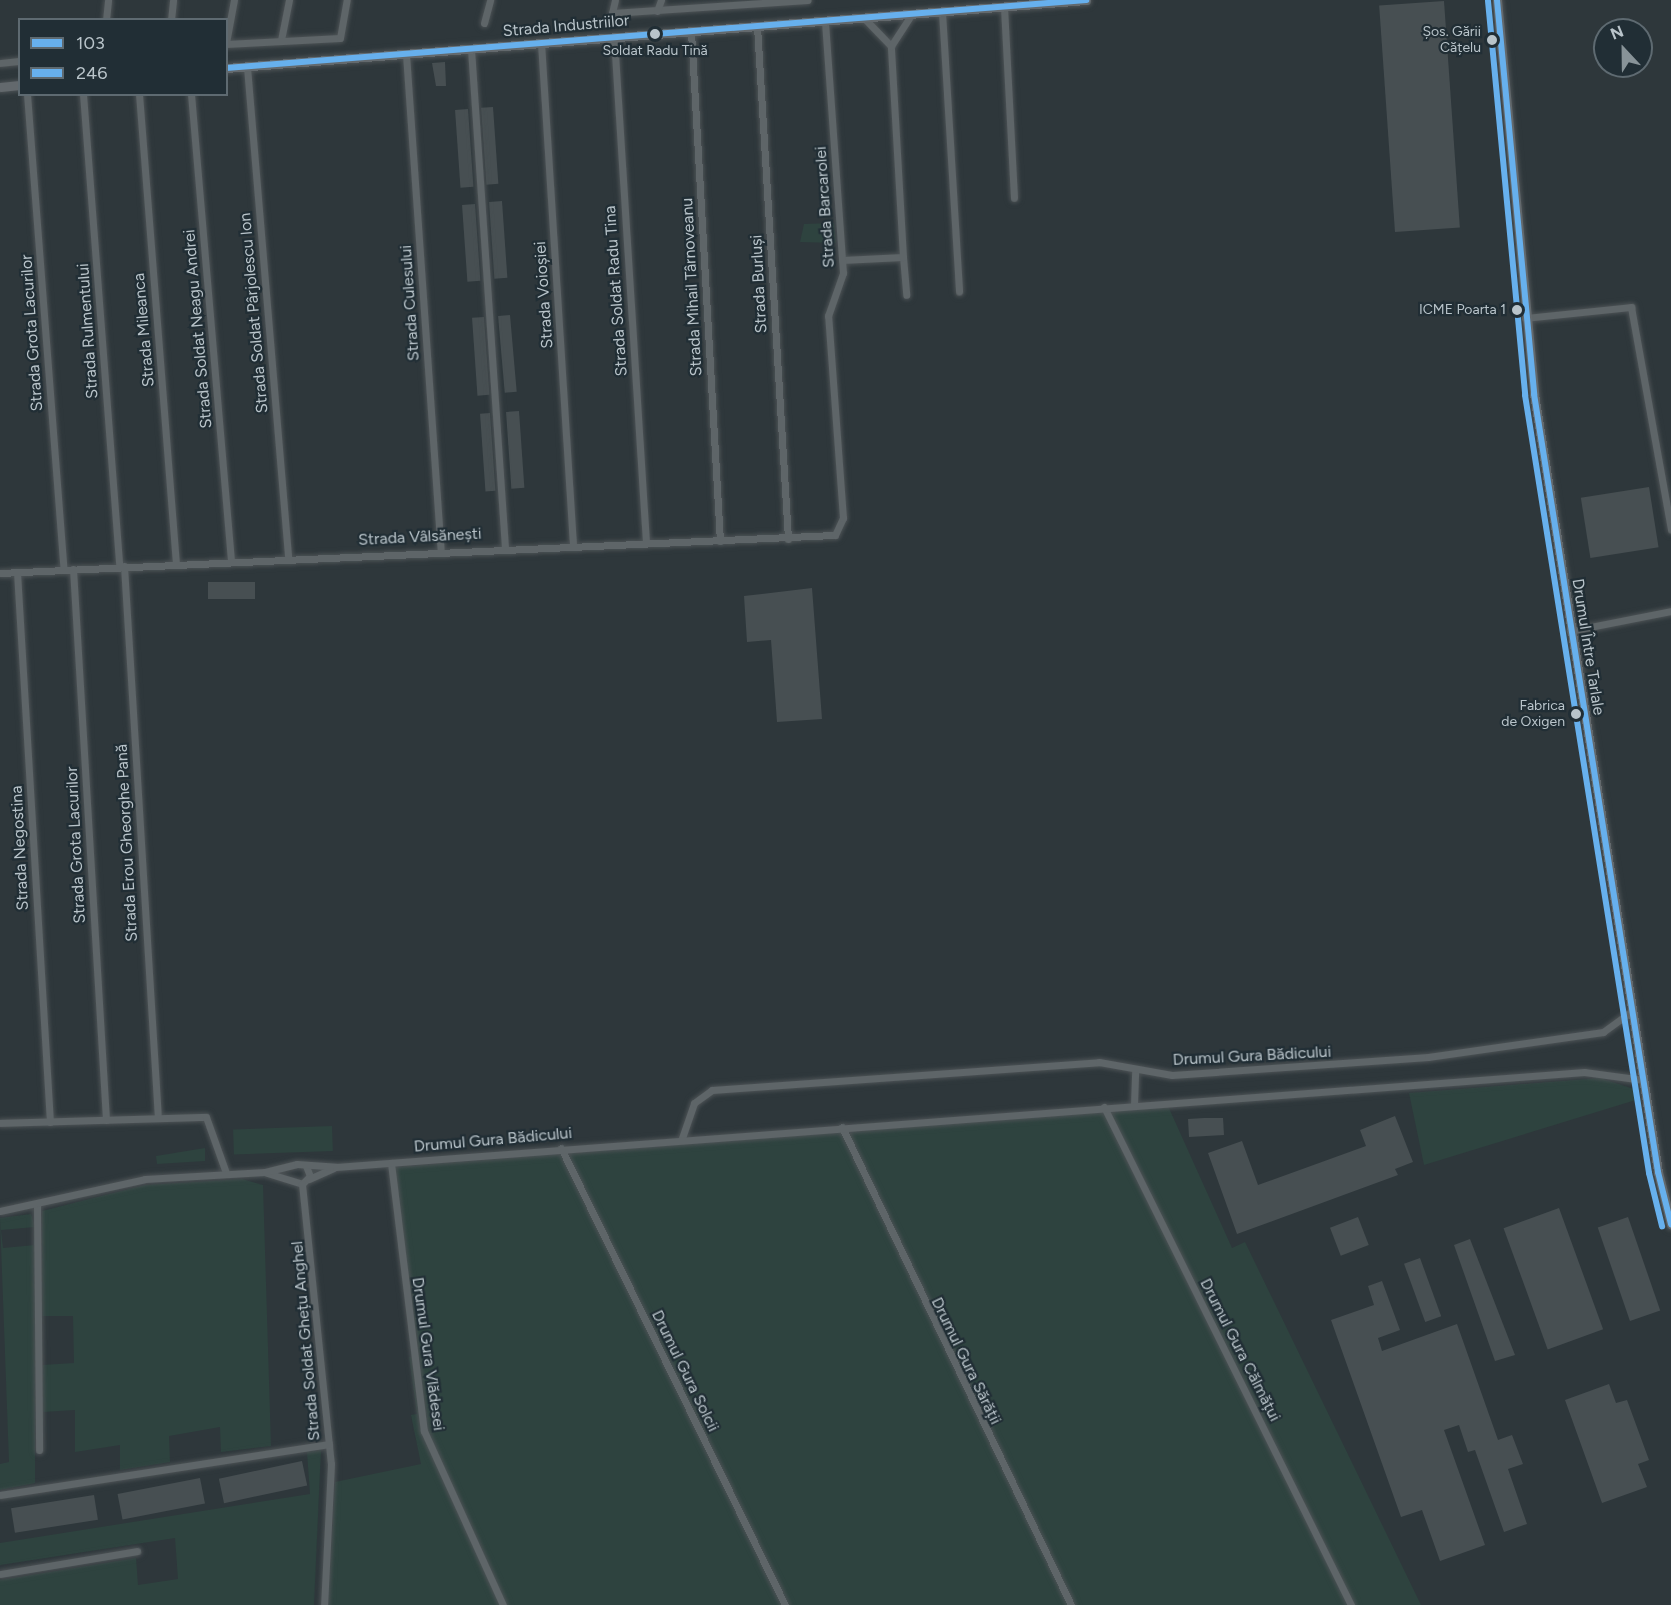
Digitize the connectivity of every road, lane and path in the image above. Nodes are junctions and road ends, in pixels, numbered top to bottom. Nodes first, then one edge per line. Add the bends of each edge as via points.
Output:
1 (108, 0) edge
2 (173, 0) edge
3 (234, 0) edge
4 (290, 0) edge
5 (347, 0) edge
6 (490, 0) edge
7 (615, 0) edge
8 (661, 0) edge
9 (808, 0) edge
10 (1086, 0) edge
11 (1497, 0) edge
12 (742, 2) edge
13 (1004, 7) junction
14 (657, 11) junction
15 (942, 12) junction
16 (912, 14) junction
17 (106, 18) edge
18 (171, 18) edge
19 (864, 18) junction
20 (825, 21) junction
21 (484, 23) dead end
22 (758, 26) junction
23 (691, 32) junction
24 (228, 33) edge
25 (614, 38) junction
26 (282, 40) junction
27 (228, 44) edge
28 (541, 44) junction
29 (891, 46) junction
30 (471, 49) junction
31 (406, 54) junction
32 (18, 61) edge
33 (0, 63) edge
34 (247, 67) junction
35 (228, 69) edge
36 (18, 85) edge
37 (0, 87) edge
38 (27, 96) edge
39 (83, 96) edge
40 (139, 96) edge
41 (191, 96) edge
42 (1014, 198) dead end
43 (903, 257) junction
44 (842, 261) junction
45 (959, 291) dead end
46 (906, 295) dead end
47 (1525, 318) junction
48 (1671, 529) edge
49 (840, 531) joint
50 (788, 539) junction
51 (720, 541) junction
52 (646, 542) junction
53 (573, 544) junction
54 (505, 547) junction
55 (441, 549) junction
56 (288, 557) junction
57 (231, 560) junction
58 (176, 563) junction
59 (122, 566) junction
60 (73, 569) junction
61 (64, 570) junction
62 (17, 572) junction
63 (0, 573) edge
64 (1671, 611) edge
65 (1570, 631) junction
66 (1632, 1011) junction
67 (1135, 1069) junction
68 (1643, 1080) junction
69 (1134, 1105) junction
70 (1104, 1107) junction
71 (158, 1118) junction
72 (106, 1120) junction
73 (50, 1122) junction
74 (0, 1123) edge
75 (842, 1126) junction
76 (682, 1138) junction
77 (561, 1148) junction
78 (391, 1163) junction
79 (306, 1166) junction
80 (292, 1167) junction
81 (336, 1167) junction
82 (265, 1172) junction
83 (226, 1173) junction
84 (309, 1179) junction
85 (291, 1180) junction
86 (302, 1184) junction
87 (37, 1205) junction
88 (0, 1211) edge
89 (1671, 1224) edge
90 (329, 1444) junction
91 (39, 1450) dead end
92 (0, 1495) edge
93 (137, 1551) dead end
94 (0, 1574) edge
95 (324, 1605) edge
96 (503, 1605) edge
97 (785, 1605) edge
98 (1071, 1605) edge
99 (1351, 1605) edge

1 - 17 street
2 - 18 street
3 - 24 street
4 - 26 street
5 - 26 street via 340,38
6 - 21 street
7 - 14 street, Strada Industriilor via 612,13
8 - 14 street
9 - 12 street
10 - 13 main road, Strada Industriilor
11 - 47 main road, Drumul Între Tarlale
12 - 14 street
13 - 15 main road, Strada Industriilor
13 - 42 street
15 - 16 main road, Strada Industriilor
15 - 45 street
16 - 19 main road, Strada Industriilor
16 - 29 street
19 - 20 main road, Strada Industriilor
19 - 29 street
20 - 22 main road, Strada Industriilor
20 - 44 street, Strada Barcarolei
22 - 23 main road, Strada Industriilor
22 - 50 street, Strada Burluși
23 - 25 main road, Strada Industriilor
23 - 51 street, Strada Mihail Târnoveanu
25 - 28 main road, Strada Industriilor
25 - 52 street, Strada Soldat Radu Tina
26 - 27 street
28 - 30 main road, Strada Industriilor
28 - 53 street, Strada Voioșiei
29 - 43 street
30 - 31 main road, Strada Industriilor
30 - 54 street
31 - 34 main road, Strada Industriilor
31 - 55 street, Strada Culesului
32 - 33 street
34 - 35 main road, Strada Industriilor
34 - 56 street, Strada Soldat Pârjolescu Ion
36 - 37 main road
38 - 61 street, Strada Grota Lacurilor
39 - 59 street, Strada Rulmentului
40 - 58 street, Strada Mileanca
41 - 57 street, Strada Soldat Neagu Andrei
43 - 44 street
43 - 46 street
44 - 49 street, Strada Barcarolei via 841,286 828,316
47 - 48 street via 1631,307
47 - 65 main road, Drumul Între Tarlale
49 - 50 street, Strada Vâlsănești via 823,538
50 - 51 street, Strada Vâlsănești
51 - 52 street, Strada Vâlsănești
52 - 53 street, Strada Vâlsănești
53 - 54 street, Strada Vâlsănești
54 - 55 street, Strada Vâlsănești
55 - 56 street, Strada Vâlsănești
56 - 57 street, Strada Vâlsănești
57 - 58 street, Strada Vâlsănești
58 - 59 street, Strada Vâlsănești
59 - 60 street, Strada Vâlsănești
59 - 71 street, Strada Erou Gheorghe Pană
60 - 61 street, Strada Vâlsănești
60 - 72 street, Strada Grota Lacurilor
61 - 62 street, Strada Vâlsănești
62 - 63 street, Strada Vâlsănești
62 - 73 street, Strada Negostina
64 - 65 street
65 - 66 main road, Drumul Între Tarlale
66 - 67 street, Drumul Gura Bădicului via 1603,1032 1428,1057 1172,1075
66 - 68 main road, Drumul Între Tarlale
67 - 69 street
67 - 76 street, Drumul Gura Bădicului via 1099,1062 712,1090 694,1102
68 - 69 street, Drumul Gura Bădicului via 1584,1072
68 - 89 main road, Drumul Între Tarlale
69 - 70 street, Drumul Gura Bădicului
70 - 75 street, Drumul Gura Bădicului
70 - 99 street, Drumul Gura Călmățui
71 - 72 street
71 - 83 street via 208,1118
72 - 73 street
73 - 74 street
75 - 76 street, Drumul Gura Bădicului
75 - 98 street, Drumul Gura Sărății
76 - 77 street, Drumul Gura Bădicului
77 - 78 street, Drumul Gura Bădicului
77 - 97 street, Drumul Gura Solcii
78 - 81 street, Drumul Gura Bădicului
78 - 96 street, Drumul Gura Vlădesei via 422,1423
79 - 80 street, Drumul Gura Bădicului
79 - 81 street, Drumul Gura Bădicului
79 - 84 street
80 - 82 street
80 - 85 street
81 - 84 street
82 - 83 street
82 - 85 street
83 - 87 street via 145,1179
84 - 86 street
85 - 86 street
86 - 90 street, Strada Soldat Ghețu Anghel
87 - 88 street
87 - 91 street
90 - 92 street
90 - 95 street, Strada Soldat Ghețu Anghel
93 - 94 street

